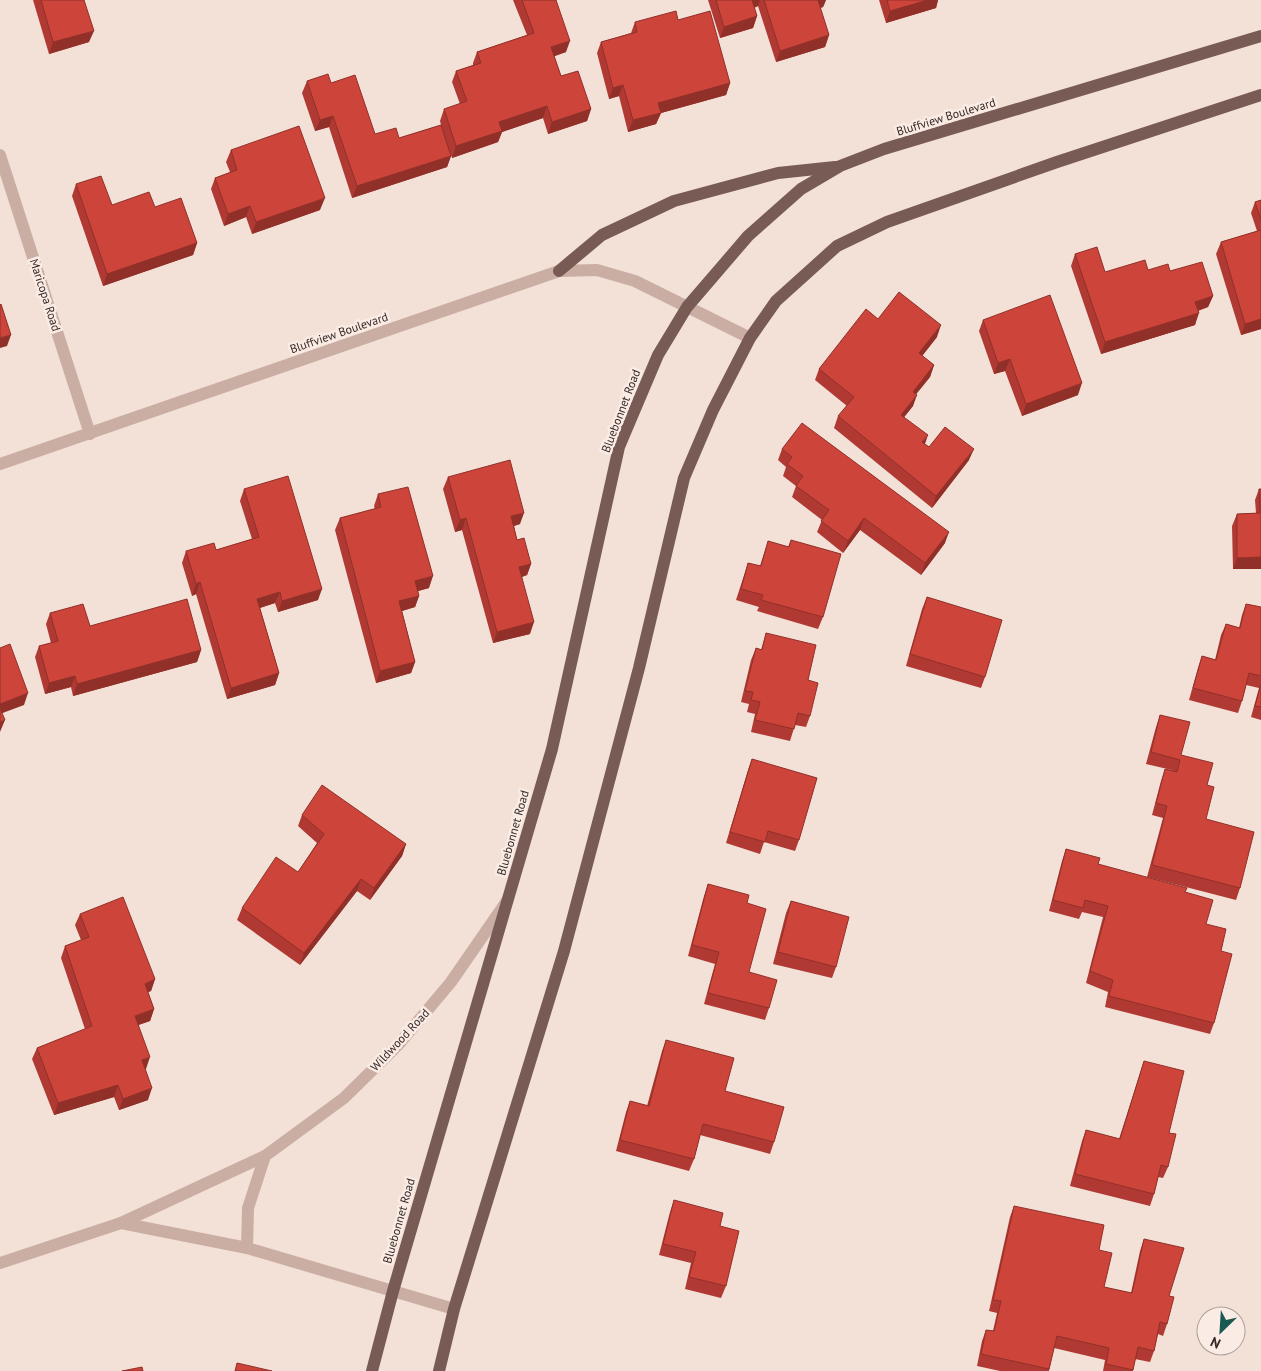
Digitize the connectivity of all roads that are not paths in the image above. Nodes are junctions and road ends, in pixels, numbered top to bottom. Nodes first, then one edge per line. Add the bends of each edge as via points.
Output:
1 (1261, 36) edge
2 (1261, 95) edge
3 (0, 155) edge
4 (840, 166) junction
5 (559, 271) junction
6 (687, 307) junction
7 (750, 338) junction
8 (90, 434) junction
9 (0, 464) edge
10 (508, 899) junction
11 (265, 1156) junction
12 (120, 1223) junction
13 (247, 1248) junction
14 (0, 1263) edge
15 (393, 1291) junction
16 (454, 1309) junction
17 (372, 1371) edge
18 (439, 1371) edge

1 - 4 main road, Bluffview Boulevard via 884,149
2 - 7 main road via 887,222 836,246 776,300
3 - 8 street, Maricopa Road
4 - 5 main road via 778,173 674,201 602,234
4 - 6 main road, Bluffview Boulevard via 801,189 748,236
5 - 6 street, Bluffview Boulevard via 597,270 635,281
5 - 8 street, Bluffview Boulevard
6 - 7 street, Bluffview Boulevard
6 - 10 main road, Bluebonnet Road via 658,355 619,447 552,749
7 - 16 main road via 713,410 684,478 639,668 564,951
8 - 9 street, Bluffview Boulevard
10 - 11 street, Wildwood Road via 451,982 399,1044 344,1098
10 - 15 main road, Bluebonnet Road
11 - 12 street, Wildwood Road
11 - 13 street via 248,1208
12 - 13 street, Wildwood Road
12 - 14 street, Wildwood Road
13 - 15 street, Wildwood Road
15 - 16 street, Wildwood Road
15 - 17 main road, Bluebonnet Road
16 - 18 main road

